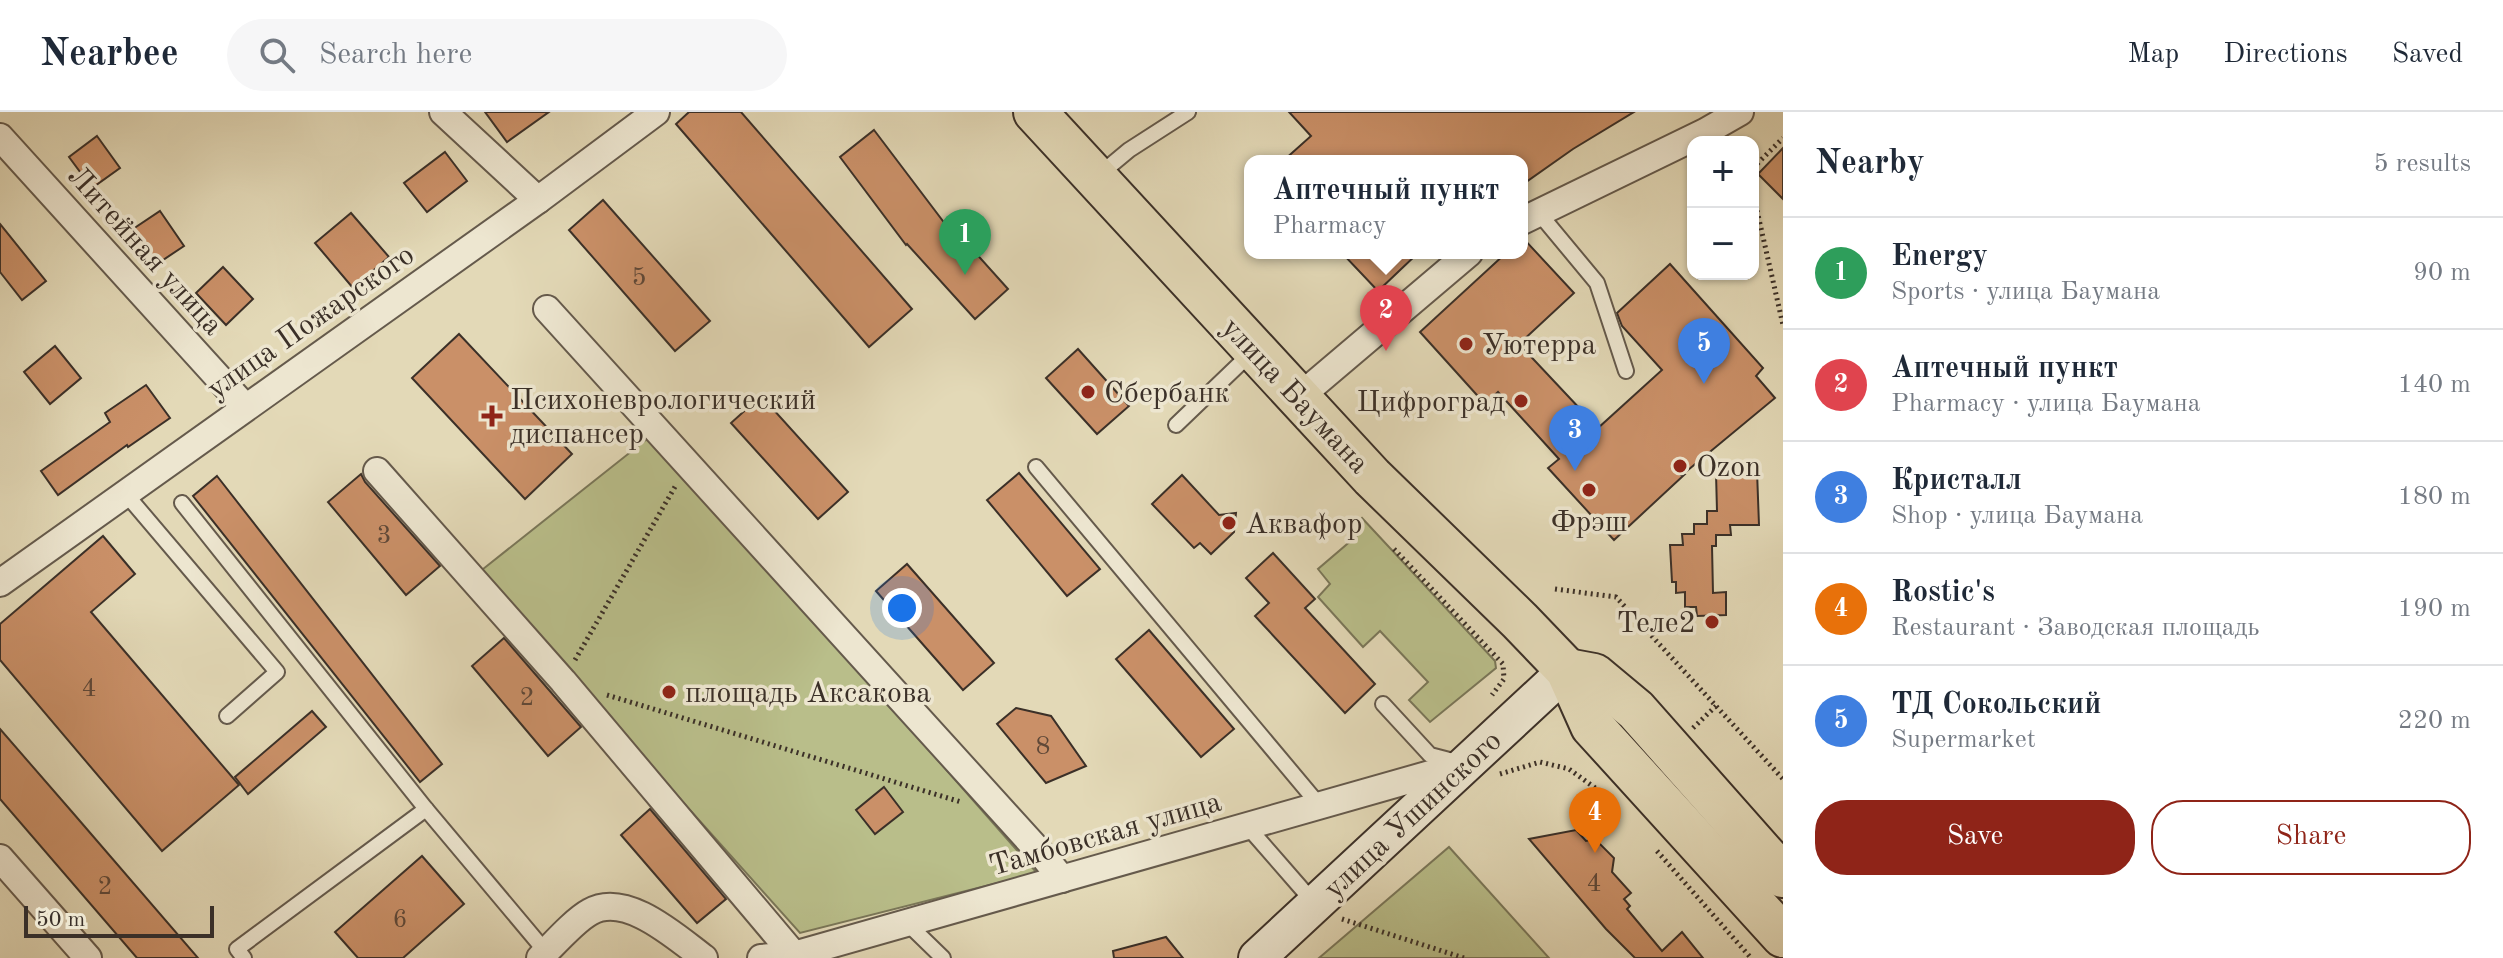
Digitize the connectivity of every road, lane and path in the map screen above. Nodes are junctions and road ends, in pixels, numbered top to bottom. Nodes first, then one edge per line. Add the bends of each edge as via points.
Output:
1 (443, 112) edge
2 (656, 112) edge
3 (1035, 112) edge
4 (1188, 112) edge
5 (1740, 112) edge
6 (0, 137) edge
7 (1783, 138) edge
8 (1759, 162) edge
9 (1096, 178) junction
10 (538, 200) junction
11 (1756, 208) edge
12 (1530, 217) edge
13 (1462, 259) edge
14 (547, 309) dead end
15 (1783, 325) edge
16 (1254, 350) junction
17 (1626, 371) dead end
18 (1298, 398) junction
19 (245, 407) junction
20 (1176, 425) dead end
21 (687, 464) junction
22 (1036, 467) dead end
23 (377, 471) dead end
24 (125, 493) junction
25 (182, 503) dead end
26 (0, 583) edge
27 (1555, 589) dead end
28 (1567, 670) junction
29 (563, 681) junction
30 (1383, 704) dead end
31 (1716, 706) junction
32 (227, 716) dead end
33 (1690, 732) dead end
34 (1481, 770) junction
35 (1783, 779) edge
36 (1614, 802) dead end
37 (1320, 806) junction
38 (426, 809) junction
39 (1008, 817) junction
40 (1247, 826) junction
41 (1656, 850) dead end
42 (0, 858) edge
43 (1783, 876) edge
44 (1062, 879) junction
45 (1315, 904) junction
46 (1352, 908) dead end
47 (907, 923) junction
48 (1783, 936) edge
49 (543, 955) edge
50 (794, 955) junction
51 (88, 958) edge
52 (244, 958) edge
53 (704, 958) edge
54 (761, 958) edge
55 (943, 958) edge
56 (1257, 958) edge
57 (1464, 958) edge
58 (1751, 958) edge

1 - 10 street
2 - 10 street, улица Пожарского
3 - 9 main road, улица Баумана
4 - 9 lane
5 - 12 street
6 - 19 street, Литейная улица
7 - 8 path
9 - 16 main road, улица Баумана
10 - 19 street, улица Пожарского
11 - 15 path
12 - 17 lane via 1597,283
13 - 18 street
14 - 21 street
16 - 18 main road, улица Баумана
16 - 20 lane
18 - 28 main road, улица Баумана
19 - 24 street, улица Пожарского
21 - 29 path
21 - 39 street
22 - 37 lane
23 - 29 street
24 - 26 street, улица Пожарского
24 - 32 lane via 277,672
25 - 38 lane
27 - 31 path via 1616,597
28 - 34 street, улица Ушинского
28 - 43 main road via 1594,675 1636,710
28 - 48 main road via 1592,726
29 - 39 path
29 - 50 street
30 - 34 lane via 1430,755
31 - 33 path
31 - 35 path
34 - 36 path via 1540,762 1569,769
34 - 37 street, Тамбовская улица
34 - 45 street, улица Ушинского
37 - 40 street, Тамбовская улица
38 - 49 lane
38 - 52 lane via 237,949
39 - 44 street
40 - 44 street, Тамбовская улица
40 - 45 lane
41 - 58 path
42 - 51 street
44 - 47 street, Тамбовская улица
45 - 56 street, улица Ушинского
46 - 57 path via 1341,918
47 - 50 street, Тамбовская улица
47 - 55 lane
49 - 53 street via 590,911 610,906 643,914
50 - 54 street, Тамбовская улица

